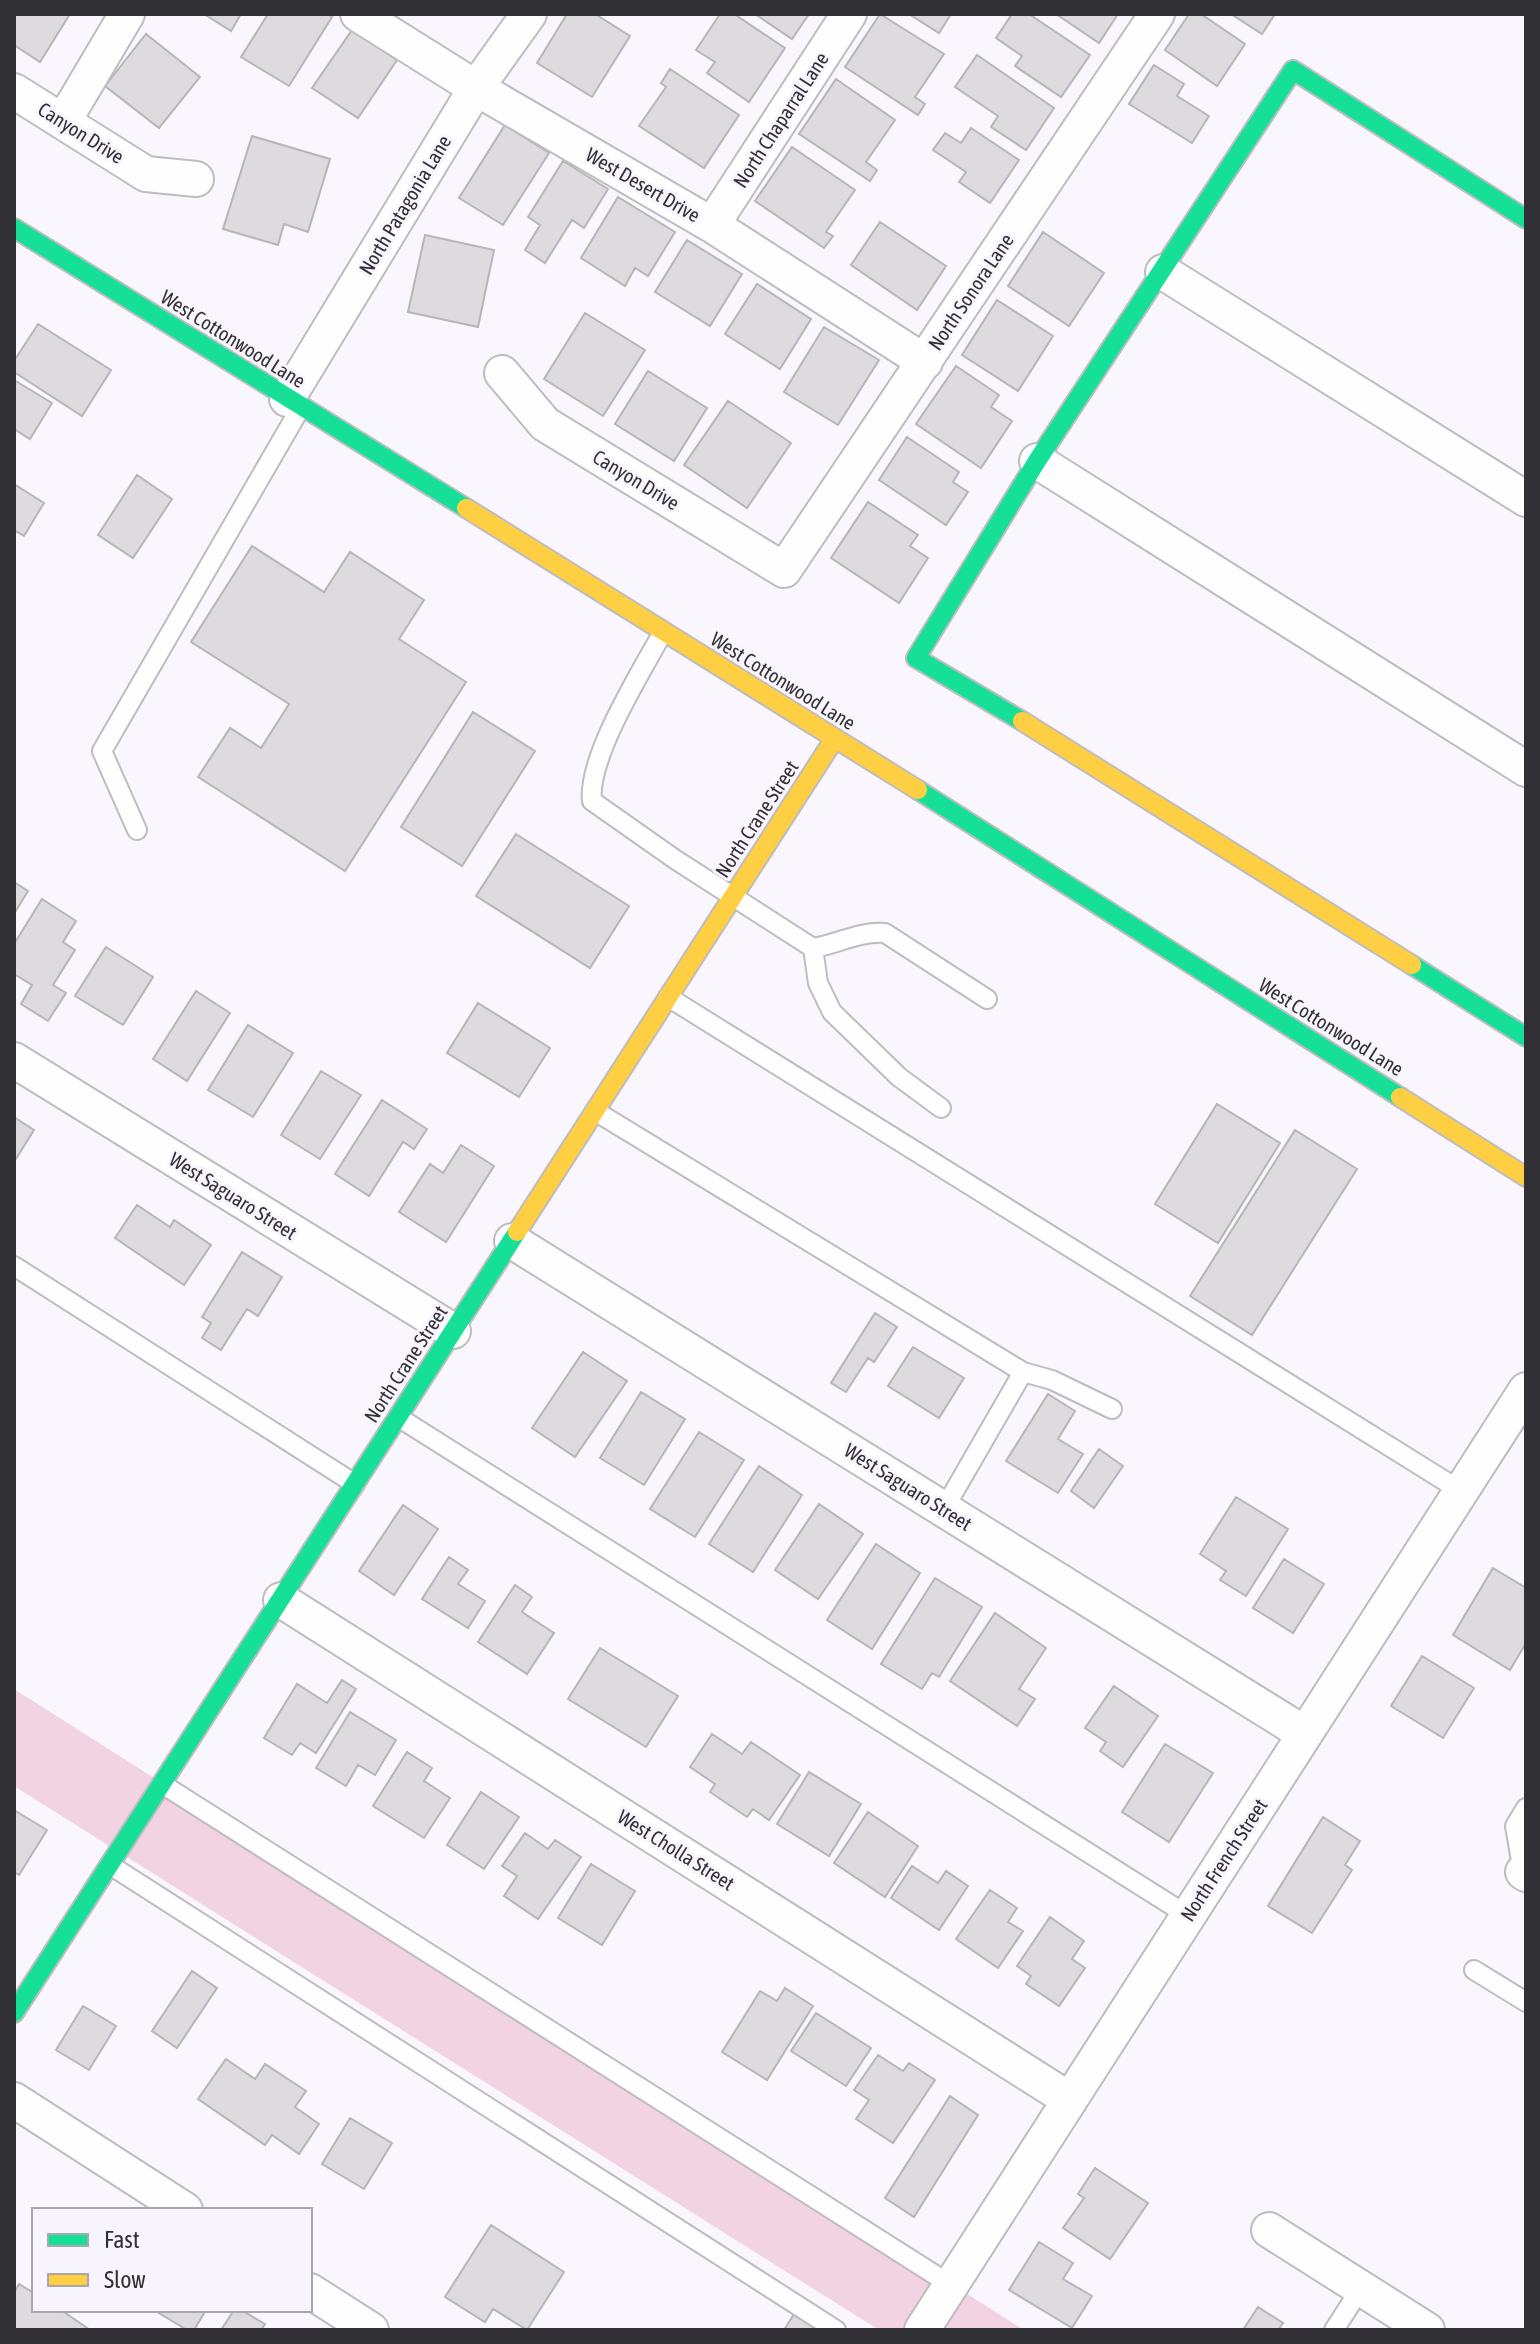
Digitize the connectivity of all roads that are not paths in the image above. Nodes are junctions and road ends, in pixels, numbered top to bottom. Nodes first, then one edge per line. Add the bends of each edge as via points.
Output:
1 (127, 14) edge
2 (358, 14) edge
3 (529, 14) edge
4 (849, 14) edge
5 (1157, 14) edge
6 (476, 88) junction
7 (14, 91) edge
8 (63, 122) junction
9 (196, 179) dead end
10 (1526, 219) edge
11 (712, 225) junction
12 (14, 228) edge
13 (1163, 272) junction
14 (925, 362) junction
15 (502, 373) dead end
16 (294, 403) junction
17 (1037, 461) junction
18 (1526, 499) edge
19 (784, 570) joint
20 (663, 632) junction
21 (835, 738) junction
22 (1526, 769) edge
23 (137, 830) dead end
24 (734, 897) junction
25 (813, 948) junction
26 (668, 997) junction
27 (987, 999) dead end
28 (1526, 1037) edge
29 (14, 1060) edge
30 (941, 1108) dead end
31 (595, 1111) junction
32 (1526, 1177) edge
33 (512, 1241) junction
34 (14, 1266) edge
35 (453, 1331) junction
36 (1023, 1372) junction
37 (1526, 1390) edge
38 (1112, 1409) dead end
39 (398, 1417) junction
40 (355, 1484) junction
41 (1461, 1491) junction
42 (944, 1509) junction
43 (281, 1600) junction
44 (1305, 1734) junction
45 (162, 1784) junction
46 (1526, 1808) edge
47 (110, 1865) junction
48 (1524, 1873) edge
49 (1187, 1915) junction
50 (1474, 1970) dead end
51 (1526, 2002) edge
52 (14, 2013) edge
53 (14, 2100) edge
54 (1070, 2100) junction
55 (182, 2208) edge
56 (1269, 2230) dead end
57 (951, 2285) junction
58 (1361, 2288) junction
59 (312, 2292) edge
60 (371, 2330) edge
61 (836, 2330) edge
62 (922, 2330) edge
63 (1334, 2330) edge
64 (1427, 2330) edge

1 - 8 street
2 - 6 street, West Desert Drive
3 - 6 street, North Patagonia Lane
4 - 11 street, North Chaparral Lane
5 - 14 street, North Sonora Lane
6 - 11 street, West Desert Drive
6 - 16 street, North Patagonia Lane
7 - 8 street, Canyon Drive
8 - 9 street, Canyon Drive via 146,174
10 - 13 street via 1293,70
11 - 14 street, West Desert Drive
12 - 16 street, West Cottonwood Lane
13 - 17 street
13 - 18 street
14 - 19 street, North Sonora Lane
15 - 19 street, Canyon Drive via 545,424
16 - 20 street, West Cottonwood Lane
16 - 23 lane via 102,751
17 - 22 street
17 - 28 street via 916,658
20 - 21 street, West Cottonwood Lane
20 - 24 lane via 613,722 590,789 592,801
21 - 24 street, North Crane Street
21 - 32 street, West Cottonwood Lane
24 - 25 lane
24 - 26 street, North Crane Street
25 - 27 lane via 867,932 885,933
25 - 30 lane via 818,983 832,1012 899,1077
26 - 31 street, North Crane Street
26 - 41 lane
29 - 35 street, West Saguaro Street
31 - 33 street, North Crane Street
31 - 36 lane
33 - 35 street, North Crane Street
33 - 42 street, West Saguaro Street
34 - 40 lane
35 - 39 street, North Crane Street
36 - 38 lane
36 - 42 lane
37 - 41 street, North French Street
39 - 40 street, North Crane Street
39 - 49 lane
40 - 43 street, North Crane Street
41 - 44 street, North French Street
42 - 44 street, West Saguaro Street
43 - 45 street, North Crane Street
43 - 54 street, West Cholla Street
44 - 49 street, North French Street
45 - 47 street, North Crane Street
45 - 57 lane
46 - 48 lane via 1515,1826
47 - 52 street, North Crane Street
47 - 61 lane
49 - 54 street, North French Street
50 - 51 lane
53 - 55 street
54 - 57 street, North French Street
56 - 58 street
57 - 62 street, North French Street
58 - 63 lane
58 - 64 street
59 - 60 street

